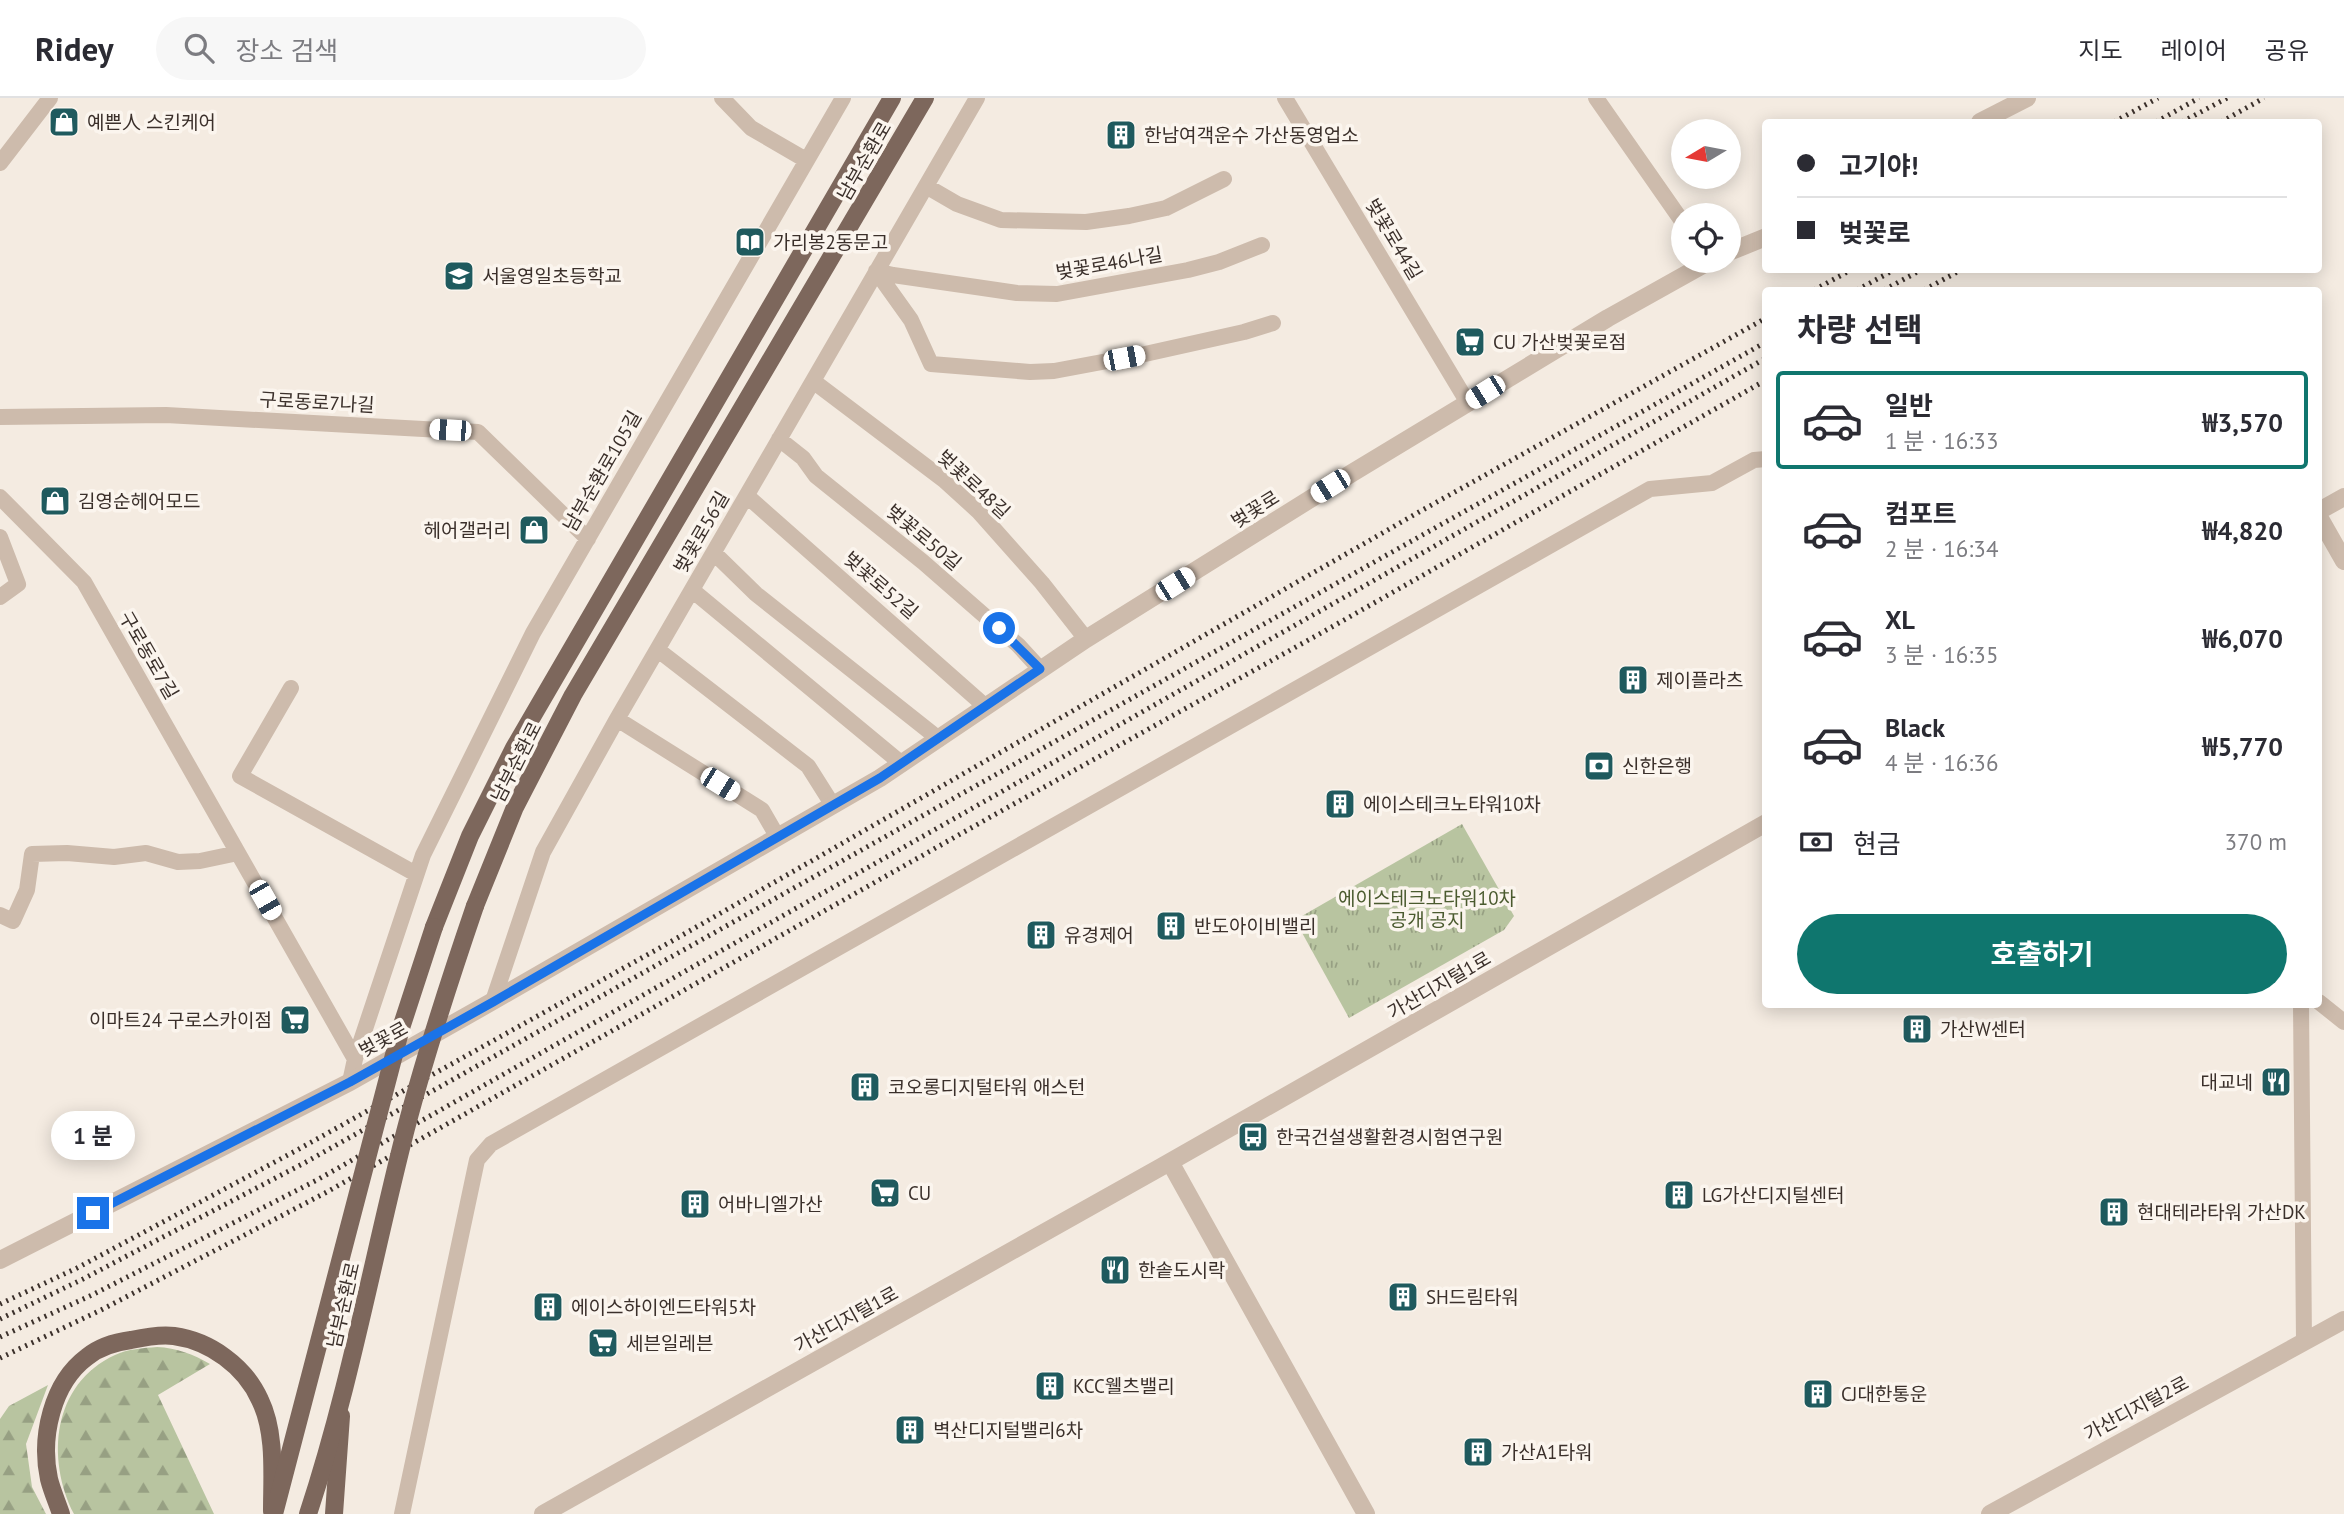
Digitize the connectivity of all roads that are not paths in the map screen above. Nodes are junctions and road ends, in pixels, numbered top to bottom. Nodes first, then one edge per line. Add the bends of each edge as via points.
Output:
1 (50, 98) edge
2 (722, 98) edge
3 (843, 98) edge
4 (892, 98) edge
5 (925, 98) edge
6 (977, 98) edge
7 (1284, 98) edge
8 (1596, 98) edge
9 (2026, 98) edge
10 (1986, 119) edge
11 (806, 160) junction
12 (0, 163) edge
13 (1224, 179) dead end
14 (926, 186) junction
15 (1671, 205) edge
16 (1762, 239) edge
17 (1262, 245) dead end
18 (1741, 248) edge
19 (876, 271) junction
20 (1688, 273) edge
21 (1273, 323) dead end
22 (813, 381) junction
23 (1468, 403) junction
24 (0, 417) edge
25 (779, 439) junction
26 (1762, 459) edge
27 (0, 496) edge
28 (747, 496) junction
29 (2344, 497) edge
30 (2322, 509) edge
31 (2322, 522) edge
32 (0, 537) edge
33 (588, 538) junction
34 (714, 553) junction
35 (2344, 561) edge
36 (692, 590) junction
37 (0, 597) edge
38 (1086, 639) junction
39 (658, 650) junction
40 (1040, 669) junction
41 (291, 688) dead end
42 (986, 707) junction
43 (617, 719) junction
44 (939, 739) junction
45 (902, 764) junction
46 (832, 804) junction
47 (1762, 825) edge
48 (777, 836) junction
49 (238, 853) junction
50 (416, 874) junction
51 (0, 915) edge
52 (493, 1002) junction
53 (2322, 1004) edge
54 (2301, 1008) edge
55 (2344, 1022) edge
56 (355, 1059) junction
57 (350, 1082) junction
58 (1170, 1162) junction
59 (0, 1260) edge
60 (2344, 1320) edge
61 (2304, 1342) junction
62 (342, 1399) junction
63 (61, 1514) edge
64 (273, 1514) edge
65 (308, 1514) edge
66 (334, 1514) edge
67 (402, 1514) edge
68 (543, 1514) edge
69 (1366, 1514) edge
70 (1990, 1514) edge

1 - 12 street
2 - 11 street via 751,128
3 - 11 street, 남부순환로105길
4 - 64 main road, 남부순환로, bridge via 514,748 470,836 401,1028
5 - 62 main road, 남부순환로, bridge via 573,695 515,807 446,991 402,1142
6 - 14 street, 벚꽃로56길
7 - 23 street, 벚꽃로44길
8 - 15 street
9 - 10 street
11 - 33 street, 남부순환로105길
13 - 14 street via 1166,208 1086,222 1001,220 957,204
14 - 19 street, 벚꽃로56길
16 - 18 street
17 - 19 street, 벚꽃로46나길 via 1188,270 1058,294 976,288
19 - 21 street via 911,320 931,364 1054,370 1156,352
19 - 22 street, 벚꽃로56길
20 - 23 street, 벚꽃로
22 - 25 street, 벚꽃로56길
22 - 38 street, 벚꽃로48길 via 978,511
23 - 38 street, 벚꽃로
24 - 33 street, 구로동로7나길 via 166,415 478,432
25 - 28 street, 벚꽃로56길
25 - 40 street, 벚꽃로50길 via 803,458 816,477 923,562
26 - 67 street via 1712,483 1650,489 491,1144 477,1160
27 - 49 street, 구로동로7길 via 84,582
28 - 34 street, 벚꽃로56길
28 - 42 street, 벚꽃로52길
29 - 30 street
31 - 35 street
32 - 37 street via 18,584
33 - 50 street, 남부순환로105길 via 533,633
34 - 36 street, 벚꽃로56길
34 - 44 street via 756,594
36 - 39 street, 벚꽃로56길
36 - 45 street
38 - 40 street, 벚꽃로
39 - 43 street, 벚꽃로56길
39 - 46 street via 808,766
40 - 42 street, 벚꽃로
41 - 50 street via 240,776
42 - 44 street, 벚꽃로
43 - 48 street via 762,810
43 - 52 street, 벚꽃로56길 via 543,852
44 - 45 street, 벚꽃로
45 - 46 street, 벚꽃로
46 - 48 street, 벚꽃로
47 - 58 street, 가산디지털1로
48 - 52 street, 벚꽃로
49 - 51 street via 178,862 146,853 114,857 32,854 27,890 13,921
49 - 56 street, 구로동로7길
50 - 56 street, 남부순환로105길
52 - 57 street, 벚꽃로
53 - 55 street
54 - 61 street
56 - 57 street, 남부순환로105길
57 - 59 street, 벚꽃로
58 - 68 street, 가산디지털1로
58 - 69 street
60 - 61 street, 가산디지털2로
61 - 70 street, 가산디지털2로
62 - 65 main road, 남부순환로, bridge
62 - 66 main road, bridge
63 - 64 main road via 49,1478 47,1438 57,1396 87,1356 122,1341 159,1335 210,1347 251,1383 268,1425

